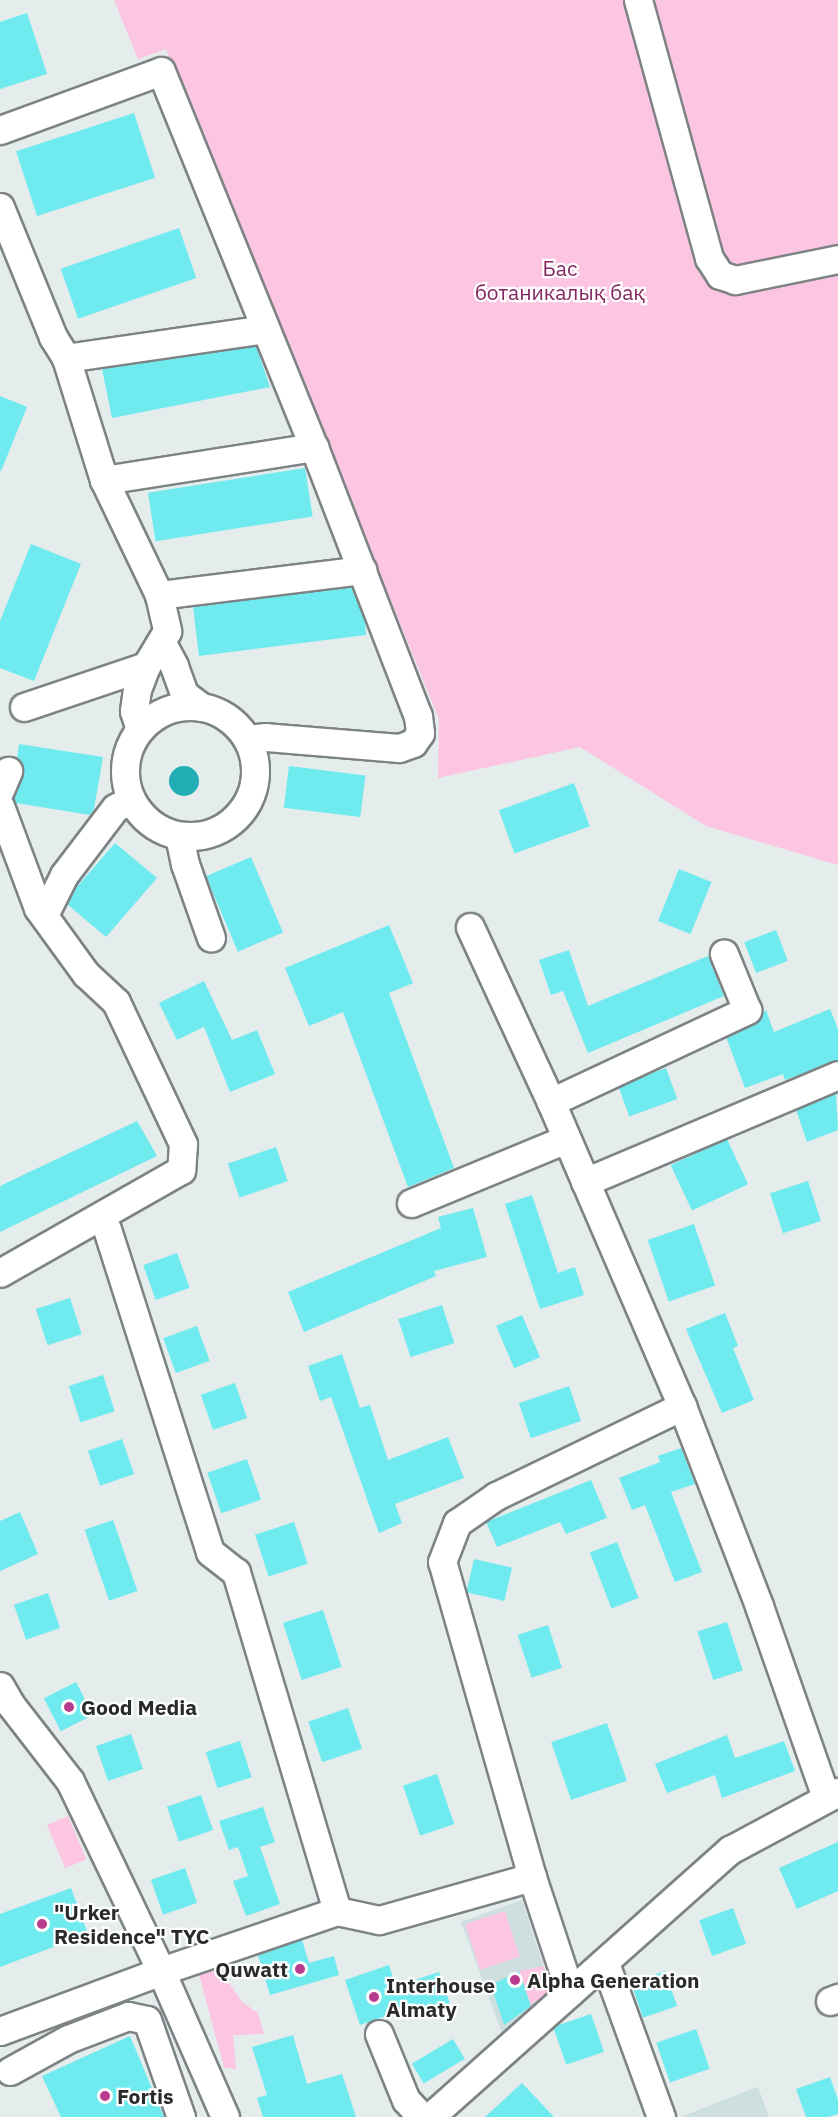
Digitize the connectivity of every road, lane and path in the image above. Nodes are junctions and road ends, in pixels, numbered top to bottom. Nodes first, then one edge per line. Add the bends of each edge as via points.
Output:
1 (638, 0) edge
2 (0, 130) edge
3 (0, 207) edge
4 (838, 259) edge
5 (265, 329) junction
6 (66, 358) junction
7 (314, 447) junction
8 (104, 480) junction
9 (362, 570) junction
10 (159, 595) junction
11 (162, 643) junction
12 (146, 666) junction
13 (24, 707) dead end
14 (201, 707) junction
15 (140, 729) junction
16 (247, 739) junction
17 (131, 799) junction
18 (0, 806) edge
19 (180, 836) junction
20 (44, 915) junction
21 (470, 927) dead end
22 (211, 938) dead end
23 (724, 954) dead end
24 (838, 1075) edge
25 (551, 1102) junction
26 (566, 1139) junction
27 (585, 1182) junction
28 (411, 1203) dead end
29 (107, 1229) dead end
30 (0, 1274) edge
31 (682, 1406) junction
32 (0, 1686) edge
33 (832, 1795) edge
34 (532, 1877) junction
35 (337, 1911) junction
36 (605, 1963) junction
37 (161, 1971) junction
38 (570, 1992) junction
39 (0, 2031) edge
40 (379, 2034) dead end
41 (10, 2071) dead end
42 (181, 2117) edge
43 (225, 2117) edge
44 (422, 2117) edge
45 (430, 2117) edge
46 (661, 2117) edge

1 - 4 street via 709,258 720,275 735,280
2 - 5 street via 161,71
3 - 6 street via 53,337
5 - 6 street
5 - 7 street
6 - 8 street
7 - 8 street
7 - 9 street
8 - 10 street
9 - 10 street
9 - 16 street via 418,716 420,733 413,743 399,748 266,737
10 - 11 street via 167,631
11 - 12 street
11 - 14 street via 184,694
12 - 13 street
12 - 15 street via 134,711
14 - 15 street via 168,710
14 - 16 street via 228,718
15 - 17 street via 130,744 125,763
16 - 19 street via 255,760 255,778 242,812 212,833
17 - 19 street via 142,816 158,828
17 - 20 street via 115,808 64,875
18 - 20 street
19 - 22 street via 185,864
20 - 30 street via 86,974 116,1002 183,1144 181,1170
21 - 25 street
23 - 25 street via 747,1010
24 - 27 street
25 - 26 street
26 - 27 street
26 - 28 street
27 - 31 street
29 - 35 street via 210,1552 236,1572
31 - 33 street
31 - 34 street via 496,1496 457,1523 442,1562
32 - 37 street via 70,1781
33 - 36 street via 730,1850
34 - 35 street via 379,1920
34 - 38 street
35 - 37 street
36 - 38 street
36 - 46 street
37 - 39 street
37 - 43 street
38 - 45 street
40 - 44 street via 406,2100
41 - 42 street via 68,2039 128,2016 147,2020

